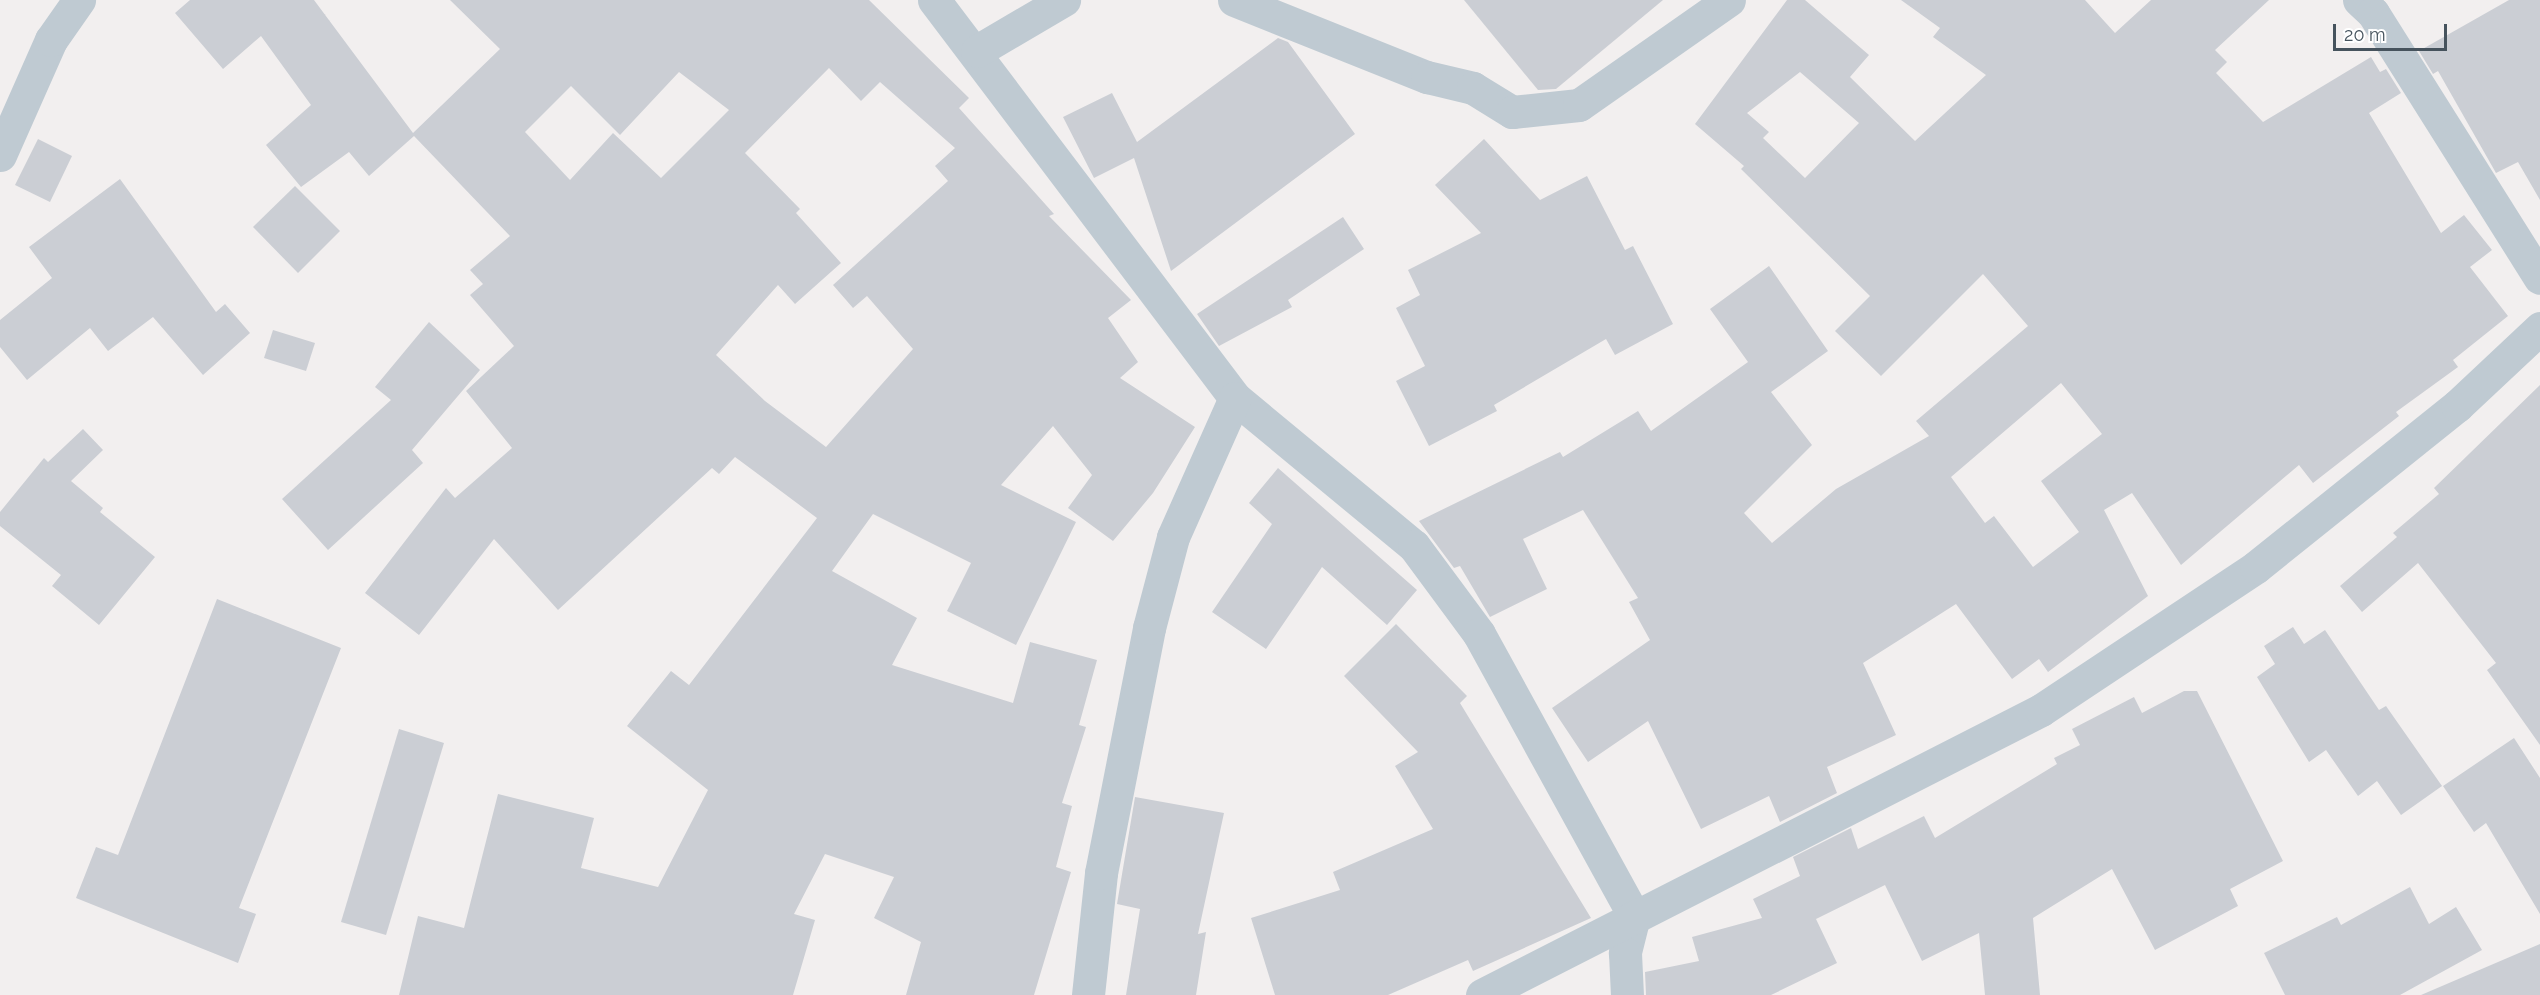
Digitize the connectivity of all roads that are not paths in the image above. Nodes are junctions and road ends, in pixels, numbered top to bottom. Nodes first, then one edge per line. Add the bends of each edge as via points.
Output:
1 (79, 0) edge
2 (934, 0) edge
3 (1064, 0) edge
4 (1234, 0) edge
5 (1729, 0) edge
6 (2359, 0) edge
7 (977, 51) junction
8 (0, 155) edge
9 (2540, 278) edge
10 (2540, 328) edge
11 (1235, 398) junction
12 (1634, 916) junction
13 (1088, 995) edge
14 (1482, 995) edge
15 (1627, 995) edge

1 - 8 street via 51,40
2 - 7 street
3 - 7 street
4 - 5 street via 1427,77 1473,88 1512,112 1579,105
6 - 9 street via 2373,13
7 - 11 street
10 - 12 street via 2457,406 2256,567 2041,710
11 - 12 street via 1414,546 1479,634
11 - 13 street via 1173,537 1149,628 1101,873
12 - 14 street
12 - 15 street via 1625,953

